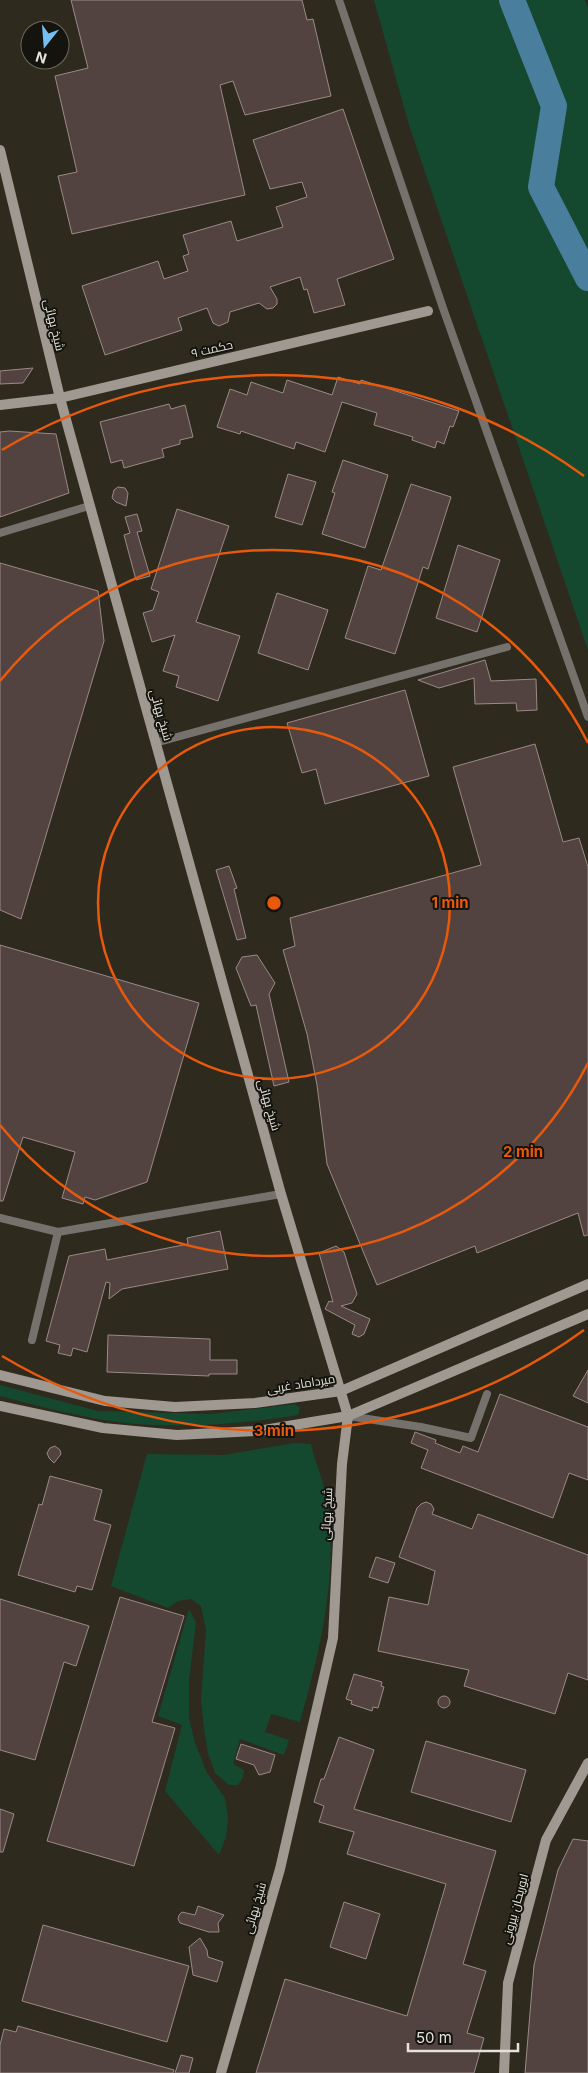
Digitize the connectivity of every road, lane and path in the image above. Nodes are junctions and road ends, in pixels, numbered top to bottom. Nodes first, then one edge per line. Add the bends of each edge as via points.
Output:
1 (339, 0) edge
2 (0, 150) edge
3 (428, 311) dead end
4 (60, 398) junction
5 (0, 405) edge
6 (90, 506) junction
7 (0, 533) edge
8 (507, 647) dead end
9 (588, 717) edge
10 (156, 743) junction
11 (281, 1194) junction
12 (0, 1218) edge
13 (58, 1232) junction
14 (588, 1284) edge
15 (588, 1314) edge
16 (32, 1340) dead end
17 (0, 1375) edge
18 (341, 1391) junction
19 (487, 1394) dead end
20 (0, 1406) edge
21 (348, 1416) junction
22 (588, 1763) edge
23 (220, 2073) edge
24 (504, 2073) edge

1 - 9 lane via 443,308
2 - 4 street, شیخ بهائی
3 - 4 street, حکمت ۹
4 - 5 street, حکمت ۹
4 - 6 street, شیخ بهائی
6 - 7 lane
6 - 10 street, شیخ بهائی
8 - 10 lane
10 - 11 street, شیخ بهائی
11 - 13 lane
11 - 18 street, شیخ بهائی
12 - 13 lane
13 - 16 lane
14 - 18 street, میرداماد غربی
15 - 21 street
17 - 18 street, میرداماد غربی via 106,1401 175,1407 255,1403
18 - 21 street, شیخ بهائی
19 - 21 lane via 471,1438
20 - 21 street via 103,1428 177,1435 258,1431
21 - 23 street, شیخ بهائی via 342,1464 333,1638 280,1869
22 - 24 street, ابوریحان بیرونی via 546,1840 508,1983

